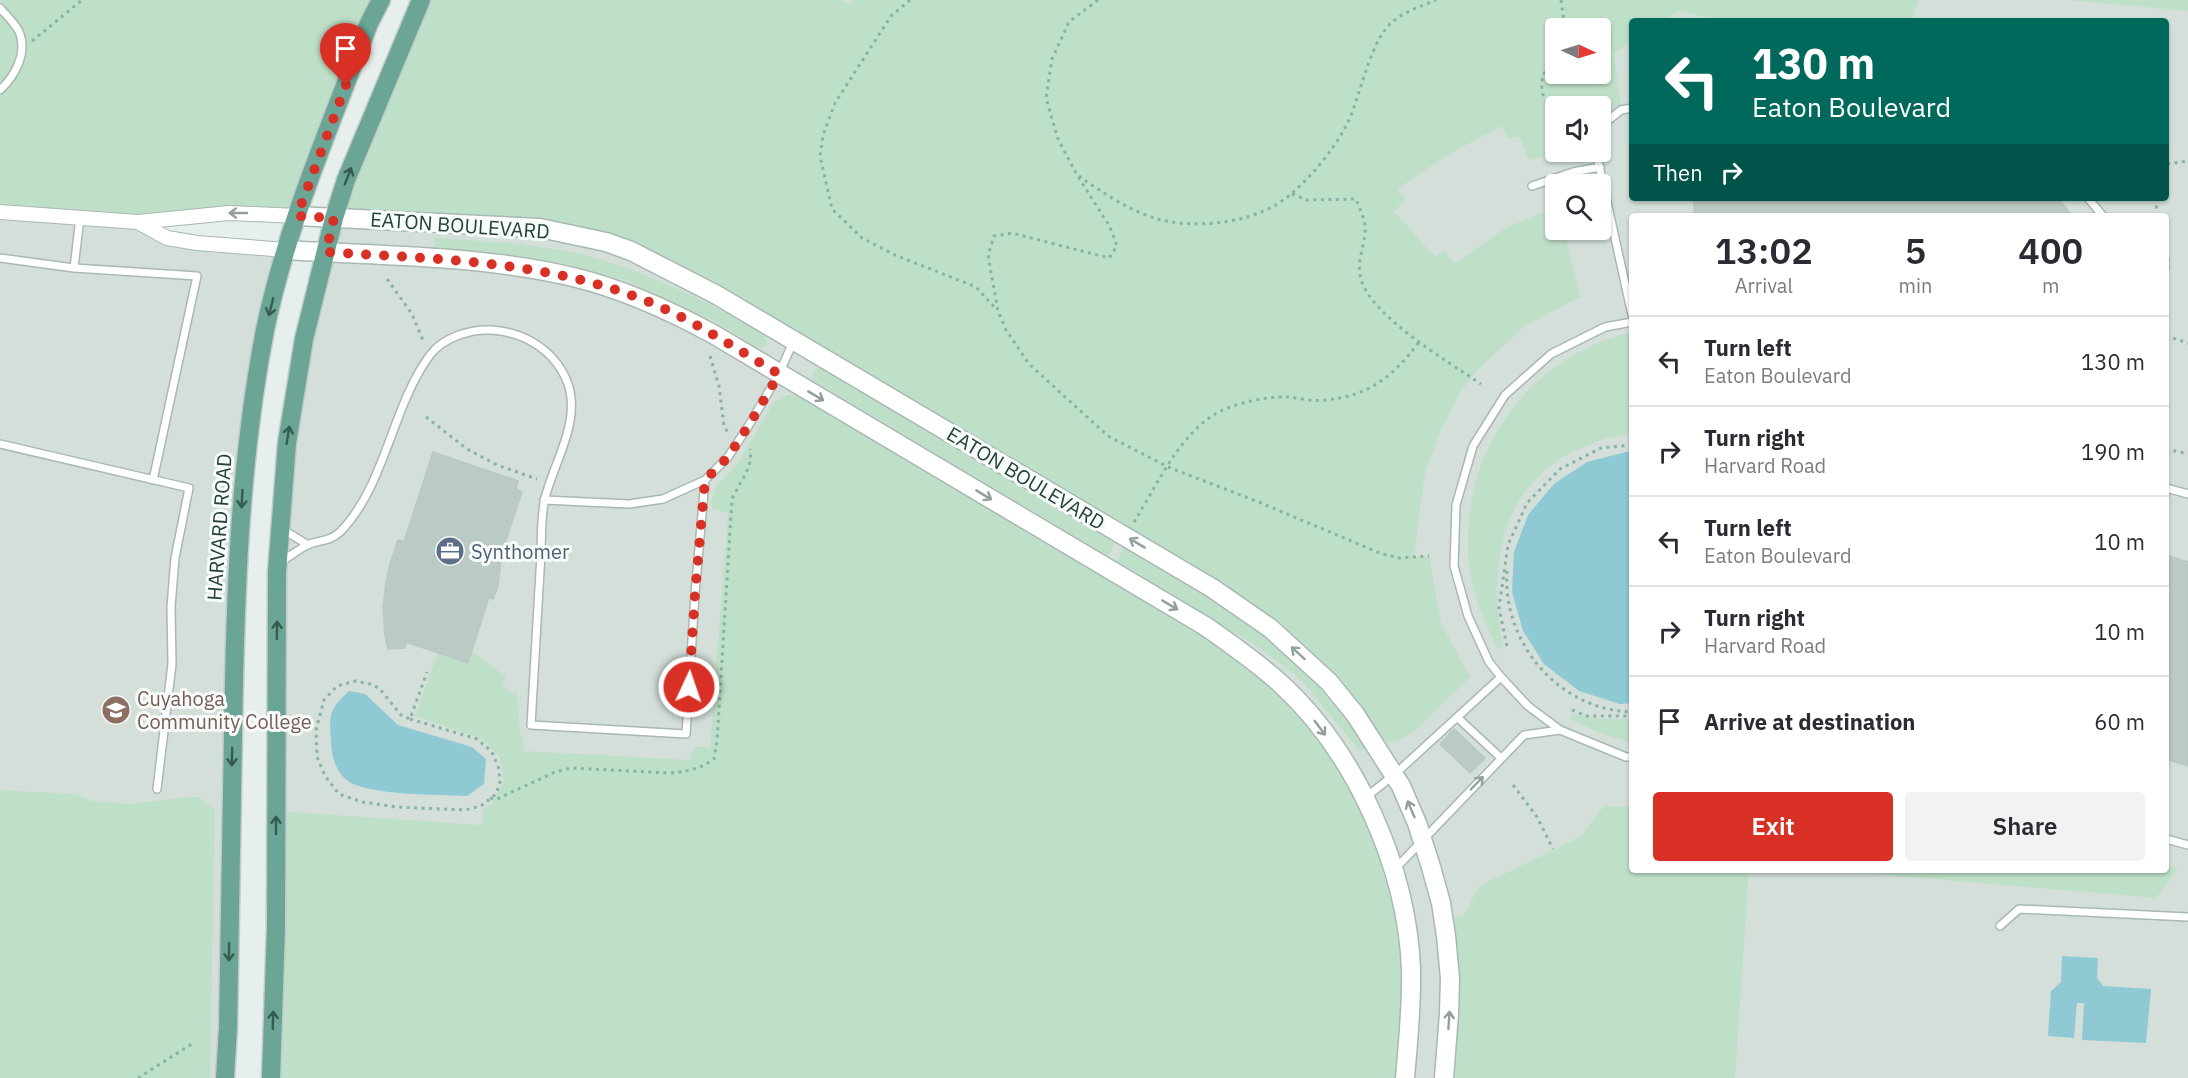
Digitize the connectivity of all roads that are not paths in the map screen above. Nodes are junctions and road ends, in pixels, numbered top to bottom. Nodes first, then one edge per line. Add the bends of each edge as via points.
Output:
1 (381, 0) edge
2 (420, 0) edge
3 (0, 8) edge
4 (0, 90) edge
5 (1629, 109) edge
6 (1611, 118) edge
7 (1599, 162) edge
8 (1600, 167) junction
9 (1532, 186) dead end
10 (2090, 201) edge
11 (0, 212) edge
12 (2100, 213) edge
13 (297, 216) junction
14 (80, 218) junction
15 (334, 218) junction
16 (138, 222) junction
17 (286, 250) junction
18 (326, 252) junction
19 (0, 258) edge
20 (74, 268) junction
21 (1629, 301) edge
22 (1629, 323) edge
23 (794, 340) junction
24 (779, 374) junction
25 (0, 444) edge
26 (153, 480) junction
27 (705, 480) junction
28 (2169, 489) edge
29 (2188, 494) edge
30 (544, 500) junction
31 (281, 528) junction
32 (308, 545) junction
33 (278, 564) junction
34 (1501, 677) junction
35 (1458, 718) junction
36 (1560, 730) junction
37 (1629, 757) edge
38 (1502, 758) junction
39 (1394, 775) junction
40 (157, 789) dead end
41 (1365, 798) junction
42 (1422, 840) junction
43 (2169, 840) edge
44 (2188, 845) edge
45 (1394, 871) junction
46 (2188, 917) edge
47 (2000, 926) dead end
48 (225, 1078) edge
49 (271, 1078) edge
50 (1405, 1078) edge
51 (1444, 1078) edge

1 - 13 main road, HARVARD ROAD
15 -> 2 main road
3 - 4 lane via 20,34 22,49 13,77
5 - 6 lane
7 - 8 lane
8 - 9 lane
8 - 21 lane
10 - 12 lane
11 - 14 street
13 - 15 street, EATON BOULEVARD
13 -> 16 street via 229,213
13 - 17 main road, HARVARD ROAD
14 - 16 street
14 - 20 lane
15 - 18 main road
15 - 23 street, EATON BOULEVARD via 540,228 606,242 650,259
16 - 17 street via 167,238
17 - 18 street, EATON BOULEVARD
17 -> 48 main road, HARVARD ROAD via 265,330 244,470 234,634
18 - 24 street, EATON BOULEVARD via 488,263 573,277 675,313
31 -> 18 main road via 286,442 304,339
19 - 20 lane
20 - 26 lane via 197,276
22 - 34 lane via 1605,327 1551,354 1505,395 1473,446 1456,505 1455,566 1468,616 1489,662
23 - 24 lane
39 -> 23 street, EATON BOULEVARD via 1329,682 1260,621 1212,588
24 - 27 lane via 728,457
24 -> 41 street, EATON BOULEVARD via 1243,652 1282,685 1315,722
25 - 26 lane
26 - 40 lane via 189,488 175,558 172,664
27 - 30 lane via 663,499 629,504
27 - 30 lane via 686,734 531,725
28 - 29 lane
30 - 32 lane via 566,437 571,412 568,385 555,361 532,340 509,331 456,335 432,352 414,380 361,507 339,534
31 - 32 lane
31 - 33 main road
32 - 33 lane
49 -> 33 main road
34 - 35 lane
34 - 36 lane via 1528,706
35 - 38 lane
35 - 39 lane
36 - 37 lane
36 - 38 lane via 1524,735
42 -> 38 lane
39 - 41 lane
42 -> 39 street, EATON BOULEVARD
41 - 45 street, EATON BOULEVARD
42 - 45 lane
51 -> 42 street, EATON BOULEVARD via 1448,957 1441,903
43 - 44 lane
45 - 50 street, EATON BOULEVARD via 1411,966
46 - 47 lane via 2019,909

